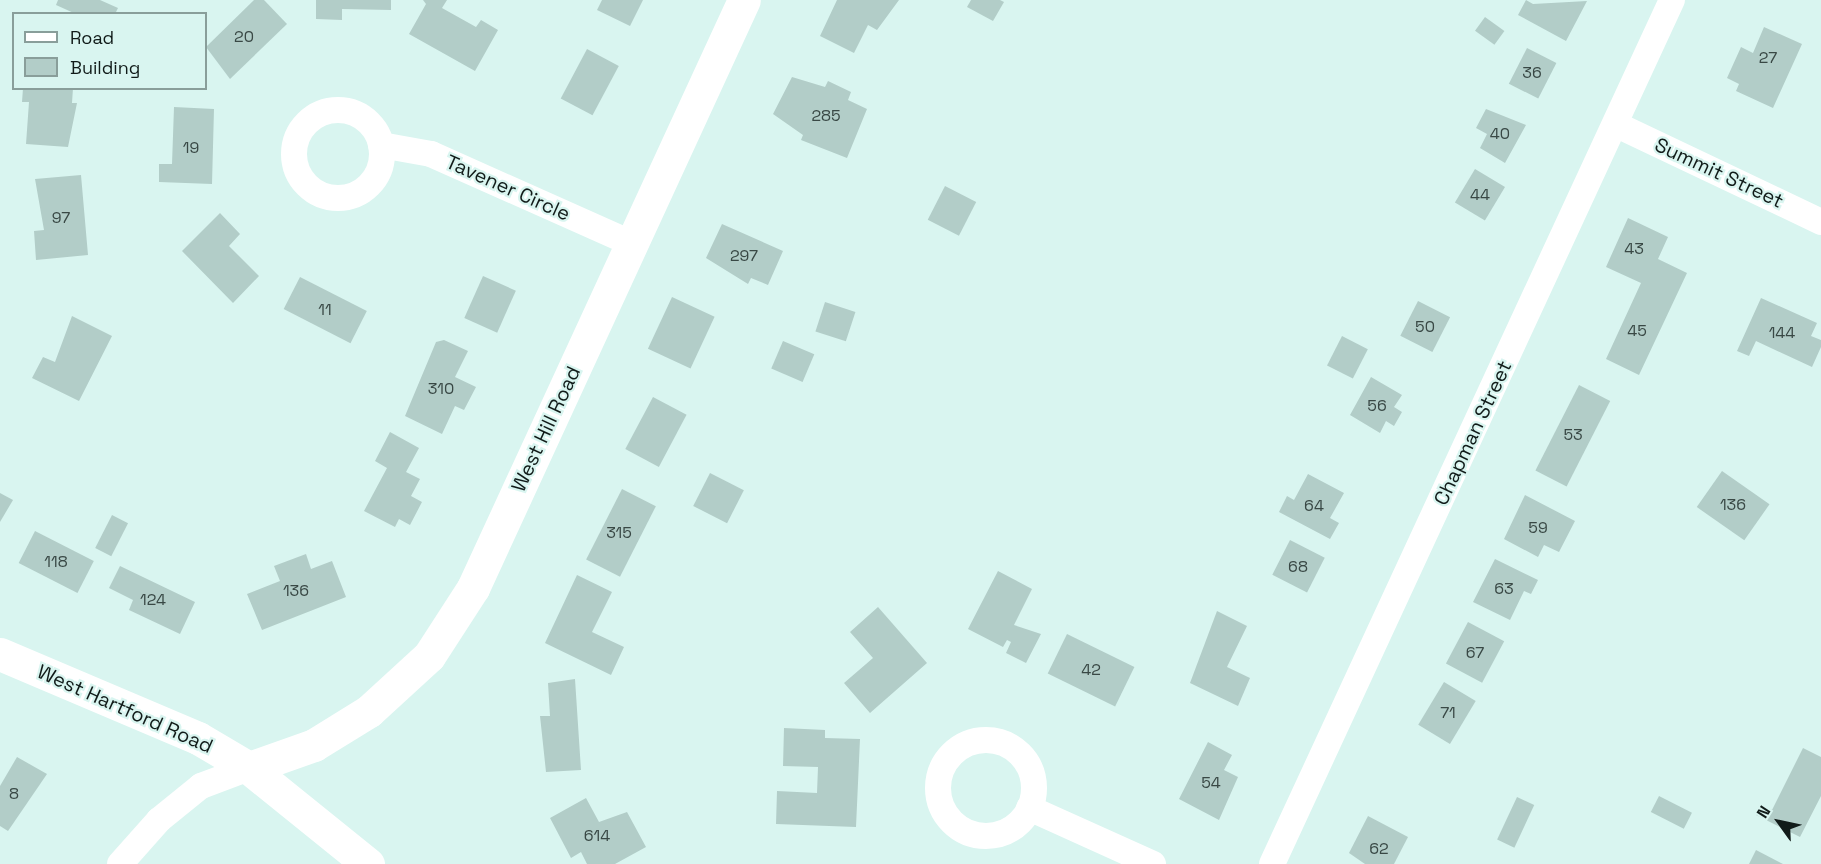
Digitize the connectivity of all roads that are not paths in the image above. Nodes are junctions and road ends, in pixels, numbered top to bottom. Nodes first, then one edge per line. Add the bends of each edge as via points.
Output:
1 (744, 0) edge
2 (1672, 0) edge
3 (1617, 125) junction
4 (381, 145) dead end
5 (1821, 222) edge
6 (632, 243) junction
7 (0, 654) edge
8 (249, 768) junction
9 (1029, 808) dead end
10 (120, 864) edge
11 (368, 864) edge
12 (1152, 864) edge
13 (1272, 864) edge

1 - 6 street, West Hill Road
2 - 3 street, Chapman Street
3 - 5 street, Summit Street
3 - 13 street, Chapman Street
4 - 6 street, Tavener Circle via 431,154
6 - 8 street, West Hill Road via 473,588 429,656 369,711 314,745
7 - 8 street, West Hartford Road via 178,729
8 - 10 street via 201,786 159,820
8 - 11 street, West Hartford Road
9 - 12 street

